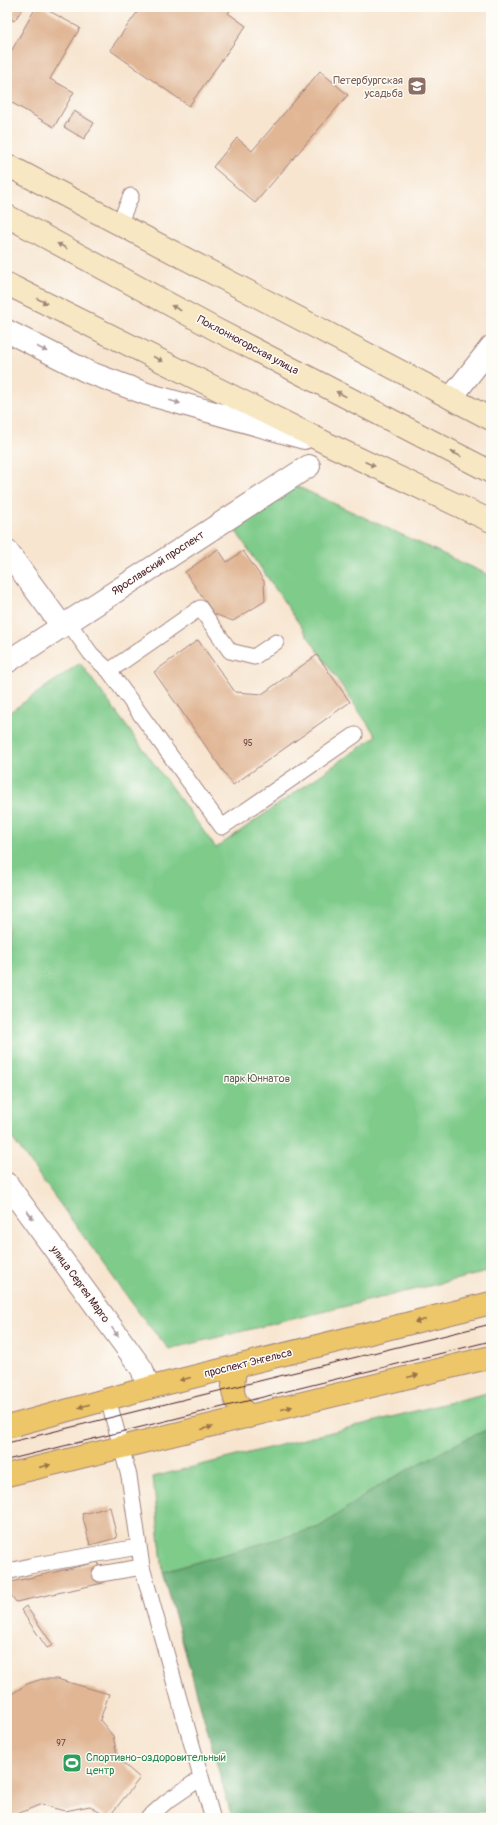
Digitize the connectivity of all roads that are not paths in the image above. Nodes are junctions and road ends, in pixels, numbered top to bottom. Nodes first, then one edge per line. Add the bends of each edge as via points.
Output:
1 (7, 165) edge
2 (131, 196) dead end
3 (7, 216) edge
4 (119, 224) junction
5 (7, 284) edge
6 (7, 331) edge
7 (491, 347) edge
8 (452, 398) junction
9 (491, 419) edge
10 (334, 447) junction
11 (309, 466) dead end
12 (491, 472) edge
13 (491, 521) edge
14 (7, 551) edge
15 (65, 624) junction
16 (276, 642) dead end
17 (7, 662) edge
18 (109, 671) junction
19 (354, 736) dead end
20 (7, 1184) edge
21 (491, 1303) edge
22 (491, 1357) edge
23 (236, 1366) junction
24 (148, 1388) junction
25 (108, 1399) junction
26 (249, 1417) junction
27 (7, 1427) edge
28 (123, 1448) junction
29 (7, 1475) edge
30 (138, 1547) junction
31 (142, 1567) junction
32 (7, 1572) edge
33 (100, 1574) dead end
34 (201, 1778) junction
35 (212, 1816) dead end
36 (148, 1818) edge

1 - 4 main road
2 - 4 lane
12 -> 3 main road, Поклонногорская улица via 215,329
4 - 8 main road
5 -> 10 main road
6 -> 10 street via 88,372 147,394
7 - 8 street
8 - 9 main road
10 -> 13 main road
11 - 15 street, Ярославский проспект
14 - 15 street
15 - 17 street, Ярославский проспект
15 - 18 lane
16 - 18 lane via 254,657 230,651 200,608
18 - 19 lane via 222,827
20 -> 24 street, улица Сергея Марго via 142,1369
21 -> 23 main road, проспект Энгельса
26 -> 22 main road
23 -> 24 main road, проспект Энгельса
23 - 26 main road via 232,1388 236,1403
24 - 25 main road, проспект Энгельса
25 -> 27 main road, проспект Энгельса
25 - 28 lane
28 -> 26 main road
29 -> 28 main road
28 - 30 lane
30 - 31 lane
30 - 32 lane
31 - 33 lane
31 - 34 lane
34 - 35 lane
34 - 36 lane

